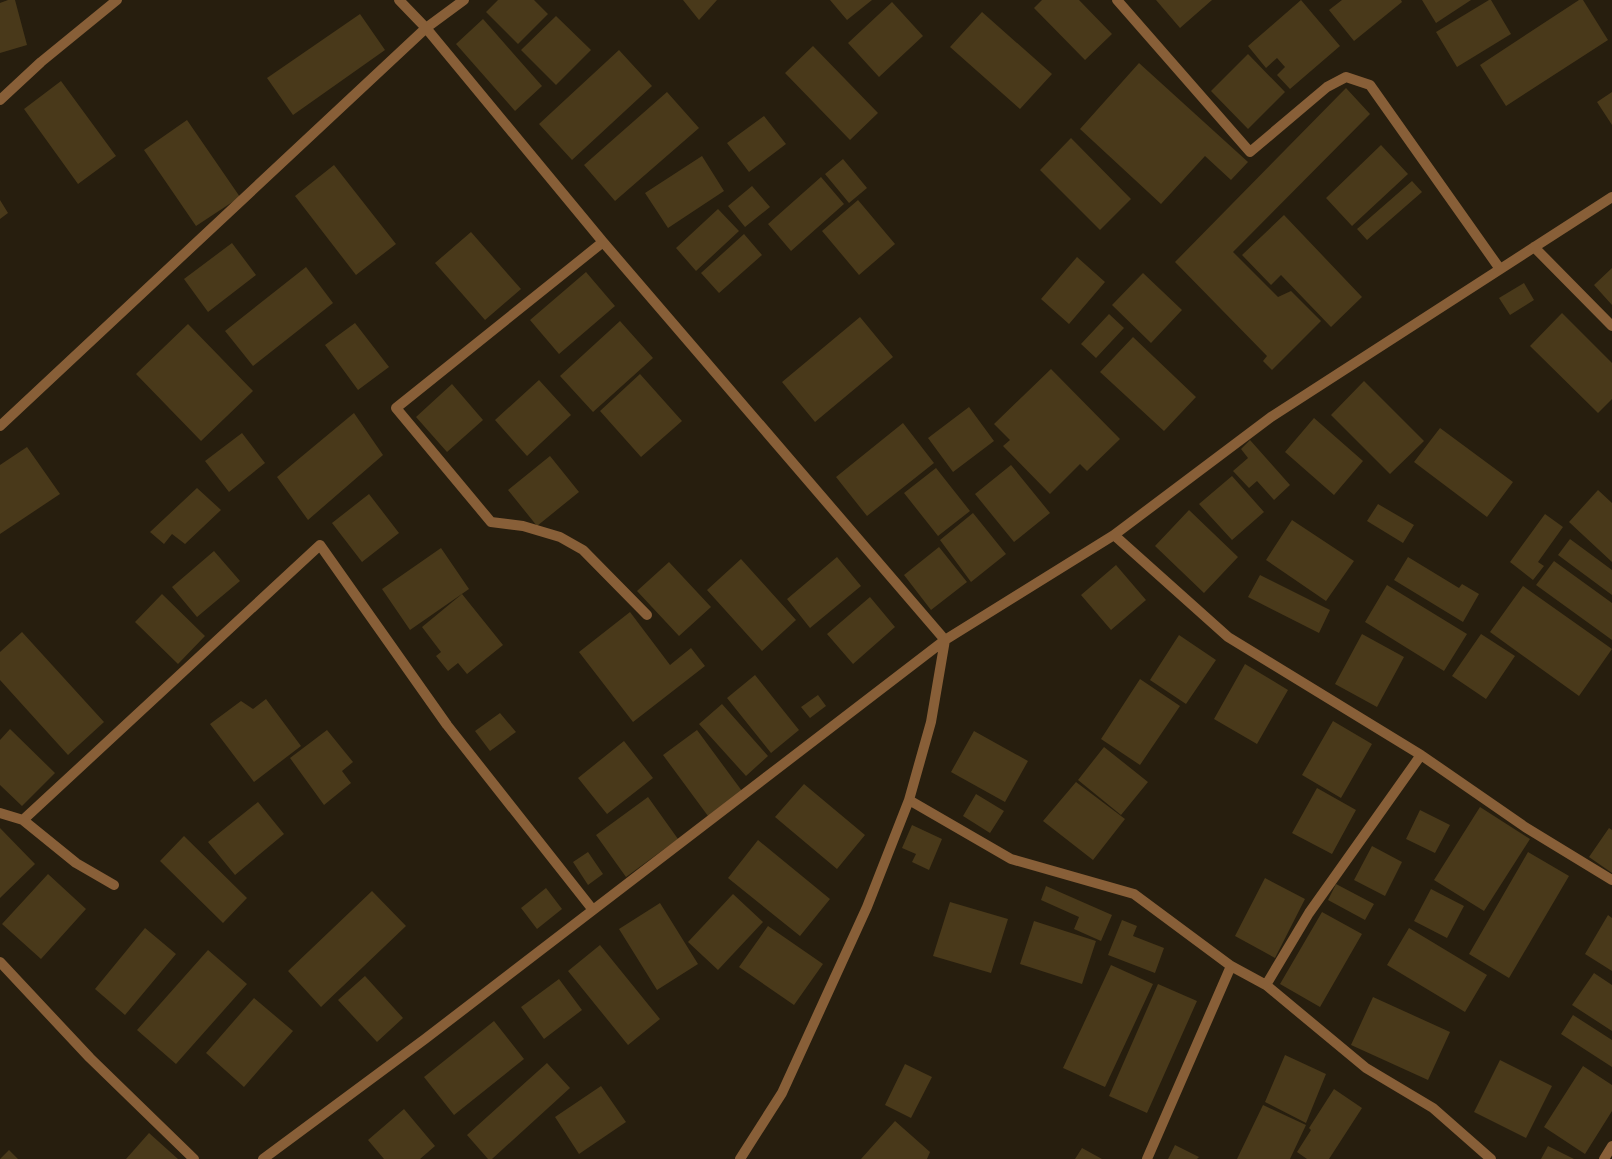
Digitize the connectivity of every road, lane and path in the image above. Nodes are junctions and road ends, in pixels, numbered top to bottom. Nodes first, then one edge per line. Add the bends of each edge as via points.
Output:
1 (117, 0) edge
2 (399, 0) edge
3 (464, 0) edge
4 (1117, 0) edge
5 (426, 28) junction
6 (0, 100) edge
7 (1612, 197) edge
8 (603, 242) junction
9 (1534, 247) junction
10 (1500, 269) junction
11 (1612, 326) edge
12 (0, 426) edge
13 (1114, 535) junction
14 (647, 615) dead end
15 (945, 640) junction
16 (1421, 755) junction
17 (909, 800) junction
18 (0, 813) edge
19 (22, 820) junction
20 (1612, 880) edge
21 (114, 885) dead end
22 (593, 910) junction
23 (0, 962) edge
24 (1231, 966) junction
25 (1266, 985) junction
26 (1612, 1146) edge
27 (194, 1159) edge
28 (263, 1159) edge
29 (740, 1159) edge
30 (1146, 1159) edge
31 (1491, 1159) edge
32 (1604, 1159) edge

1 - 6 street
2 - 5 street
3 - 5 street
4 - 10 street via 1250,152 1327,87 1346,77 1370,85
5 - 8 street
5 - 12 street
7 - 9 street
8 - 14 street via 396,408 491,522 523,526 560,537 583,550
8 - 15 street
9 - 10 street
9 - 11 street
10 - 13 street via 1271,417
13 - 15 street
13 - 16 street via 1228,637
15 - 17 street via 931,722
15 - 22 street
16 - 20 street via 1525,827
16 - 25 street via 1313,907
17 - 24 street via 1011,859 1134,894
17 - 29 street via 866,907 782,1093
18 - 19 street
19 - 21 street via 76,862
19 - 22 street via 320,545 447,725
22 - 28 street
23 - 27 street via 90,1058
24 - 25 street
24 - 30 street
25 - 31 street via 1366,1068 1433,1108
26 - 32 street

